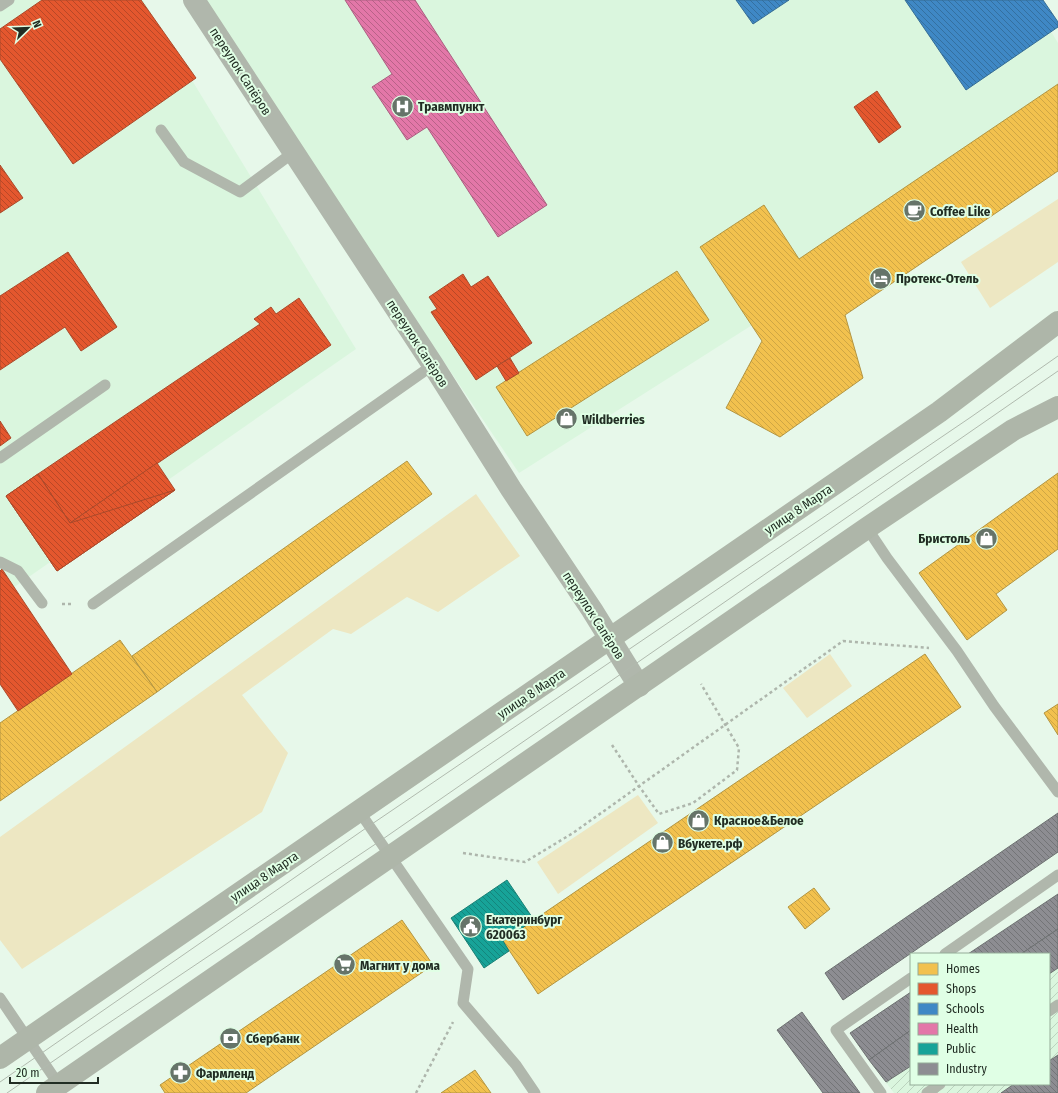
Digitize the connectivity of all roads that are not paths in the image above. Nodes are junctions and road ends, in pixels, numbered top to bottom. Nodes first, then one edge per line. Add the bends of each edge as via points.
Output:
1 (9, 0) edge
2 (194, 0) edge
3 (0, 6) edge
4 (161, 130) dead end
5 (294, 152) junction
6 (1058, 322) edge
7 (433, 365) junction
8 (105, 385) dead end
9 (1058, 407) edge
10 (0, 458) edge
11 (867, 528) junction
12 (0, 562) edge
13 (42, 603) road end
14 (93, 604) road end
15 (610, 638) junction
16 (639, 686) junction
17 (1058, 792) edge
18 (359, 811) junction
19 (391, 857) junction
20 (1058, 875) edge
21 (946, 953) edge
22 (910, 979) edge
23 (0, 998) edge
24 (28, 1039) junction
25 (0, 1058) edge
26 (939, 1085) edge
27 (53, 1089) edge
28 (535, 1093) edge
29 (881, 1093) edge
30 (927, 1093) edge

1 - 3 lane
2 - 5 street, переулок Сапёров
4 - 5 lane via 184,162 240,192
5 - 7 street, переулок Сапёров
6 - 15 main road, улица 8 Марта via 939,412
7 - 14 lane
7 - 15 street, переулок Сапёров via 511,489
8 - 10 lane
9 - 11 main road via 1013,430
11 - 16 main road
11 - 17 lane
12 - 13 lane via 18,571
15 - 16 street, переулок Сапёров
15 - 18 main road, улица 8 Марта
16 - 19 main road
18 - 19 lane
18 - 24 main road, улица 8 Марта
19 - 27 main road
19 - 28 lane via 468,969 463,1003 516,1065
20 - 21 lane
22 - 29 lane via 836,1030
23 - 24 lane
24 - 25 main road, улица 8 Марта
24 - 27 lane
26 - 30 lane

